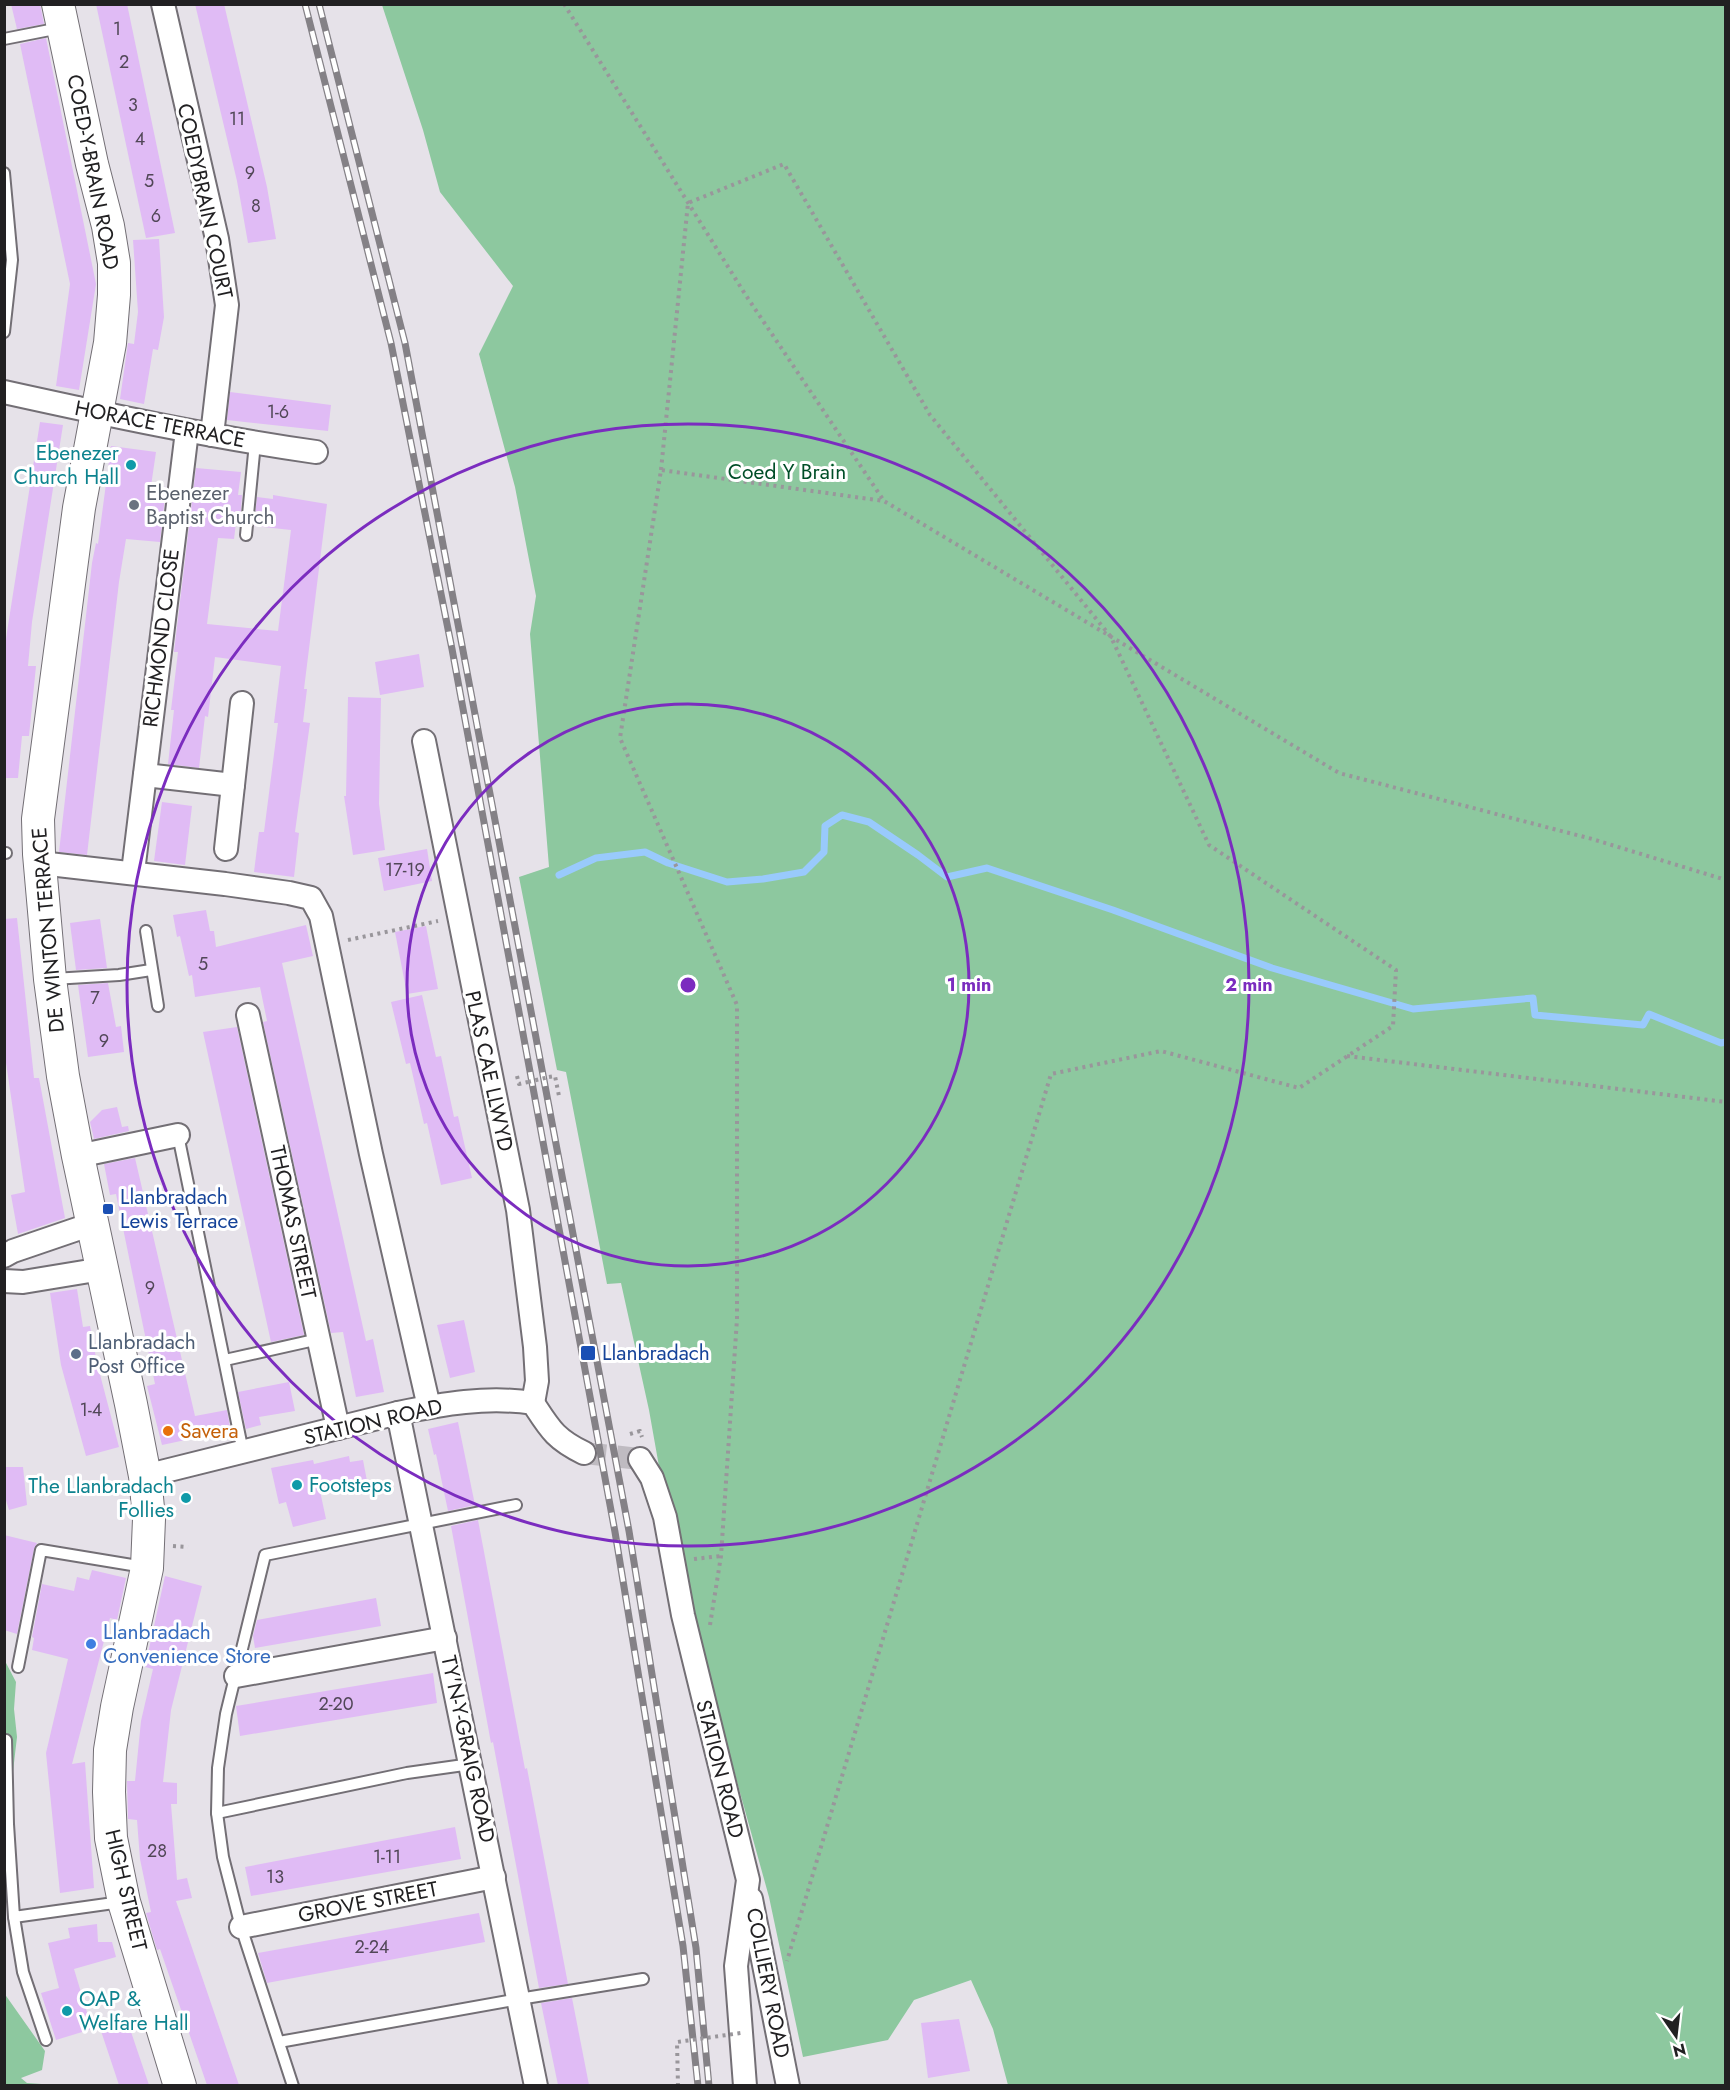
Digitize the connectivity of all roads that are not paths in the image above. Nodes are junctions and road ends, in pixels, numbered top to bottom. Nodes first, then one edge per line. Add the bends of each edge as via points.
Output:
1 (163, 4) edge
2 (61, 16) edge
3 (4, 39) edge
4 (4, 173) edge
5 (4, 332) edge
6 (4, 392) edge
7 (96, 412) junction
8 (187, 431) junction
9 (212, 435) junction
10 (255, 443) junction
11 (316, 452) dead end
12 (246, 535) dead end
13 (242, 703) dead end
14 (424, 741) dead end
15 (145, 775) junction
16 (233, 785) junction
17 (226, 849) dead end
18 (40, 863) junction
19 (133, 872) junction
20 (146, 931) dead end
21 (151, 970) junction
22 (50, 979) junction
23 (158, 1006) dead end
24 (248, 1015) dead end
25 (178, 1135) joint
26 (78, 1156) junction
27 (92, 1224) junction
28 (4, 1256) edge
29 (102, 1269) junction
30 (4, 1281) edge
31 (319, 1339) junction
32 (225, 1360) junction
33 (532, 1403) junction
34 (429, 1407) junction
35 (398, 1413) junction
36 (338, 1428) junction
37 (243, 1452) junction
38 (584, 1453) tunnel mouth
39 (640, 1459) dead end
40 (145, 1476) junction
41 (516, 1505) dead end
42 (421, 1523) junction
43 (147, 1568) junction
44 (445, 1638) junction
45 (18, 1667) dead end
46 (236, 1676) junction
47 (6, 1740) edge
48 (471, 1764) junction
49 (217, 1813) junction
50 (494, 1876) junction
51 (748, 1880) junction
52 (124, 1902) junction
53 (14, 1917) junction
54 (242, 1927) junction
55 (643, 1979) dead end
56 (519, 1999) junction
57 (46, 2040) dead end
58 (279, 2042) junction
59 (180, 2085) edge
60 (293, 2085) edge
61 (536, 2085) edge
62 (745, 2085) edge
63 (788, 2085) edge

1 - 9 street, COEDYBRAIN COURT via 217,239 227,305
2 - 3 lane
2 - 7 street, COED-Y-BRAIN ROAD via 114,263 110,343
4 - 5 lane via 12,260
6 - 7 street, HORACE TERRACE
7 - 8 street, HORACE TERRACE
7 - 18 street, DE WINTON TERRACE via 79,508 38,819
8 - 9 street, HORACE TERRACE
8 - 15 street, RICHMOND CLOSE
9 - 10 street, HORACE TERRACE
10 - 11 street, HORACE TERRACE
10 - 12 lane
13 - 16 street
14 - 33 street, PLAS CAE LLWYD via 518,1210 535,1347 537,1381
15 - 16 street
15 - 19 street, RICHMOND CLOSE
16 - 17 street
18 - 19 street
18 - 22 street, DE WINTON TERRACE
19 - 34 street via 311,898 321,916
20 - 21 lane
21 - 22 lane
21 - 23 lane
22 - 26 street, DE WINTON TERRACE
24 - 31 street, THOMAS STREET
25 - 26 street
25 - 32 lane
26 - 27 street, DE WINTON TERRACE
27 - 28 street
27 - 29 street, DE WINTON TERRACE
29 - 30 street via 23,1282
29 - 40 street, DE WINTON TERRACE
31 - 32 lane
31 - 36 street, THOMAS STREET
32 - 37 lane
33 - 34 street, STATION ROAD via 507,1399
33 - 38 street via 563,1443
34 - 35 street, STATION ROAD
35 - 36 street, STATION ROAD
35 - 42 street, TY'N-Y-GRAIG ROAD
36 - 37 street, STATION ROAD
37 - 40 street, STATION ROAD
39 - 51 street, STATION ROAD via 652,1478 664,1516 683,1615
40 - 43 street, HIGH STREET
41 - 42 lane
42 - 44 street, TY'N-Y-GRAIG ROAD
42 - 46 lane via 265,1555
43 - 45 lane via 41,1550
43 - 52 street, HIGH STREET via 110,1750 111,1838
44 - 46 street
44 - 48 street, TY'N-Y-GRAIG ROAD
46 - 49 lane via 218,1768
47 - 53 lane
48 - 49 lane via 407,1773
48 - 50 street, TY'N-Y-GRAIG ROAD
49 - 54 lane via 223,1857
50 - 54 street, GROVE STREET
50 - 56 street, TY'N-Y-GRAIG ROAD
51 - 62 street, STATION ROAD via 736,1966
51 - 63 street, COLLIERY ROAD
52 - 53 lane
52 - 59 street, HIGH STREET
53 - 57 lane via 23,1972
54 - 58 lane
55 - 56 lane
56 - 58 lane
56 - 61 street, TY'N-Y-GRAIG ROAD
58 - 60 lane

